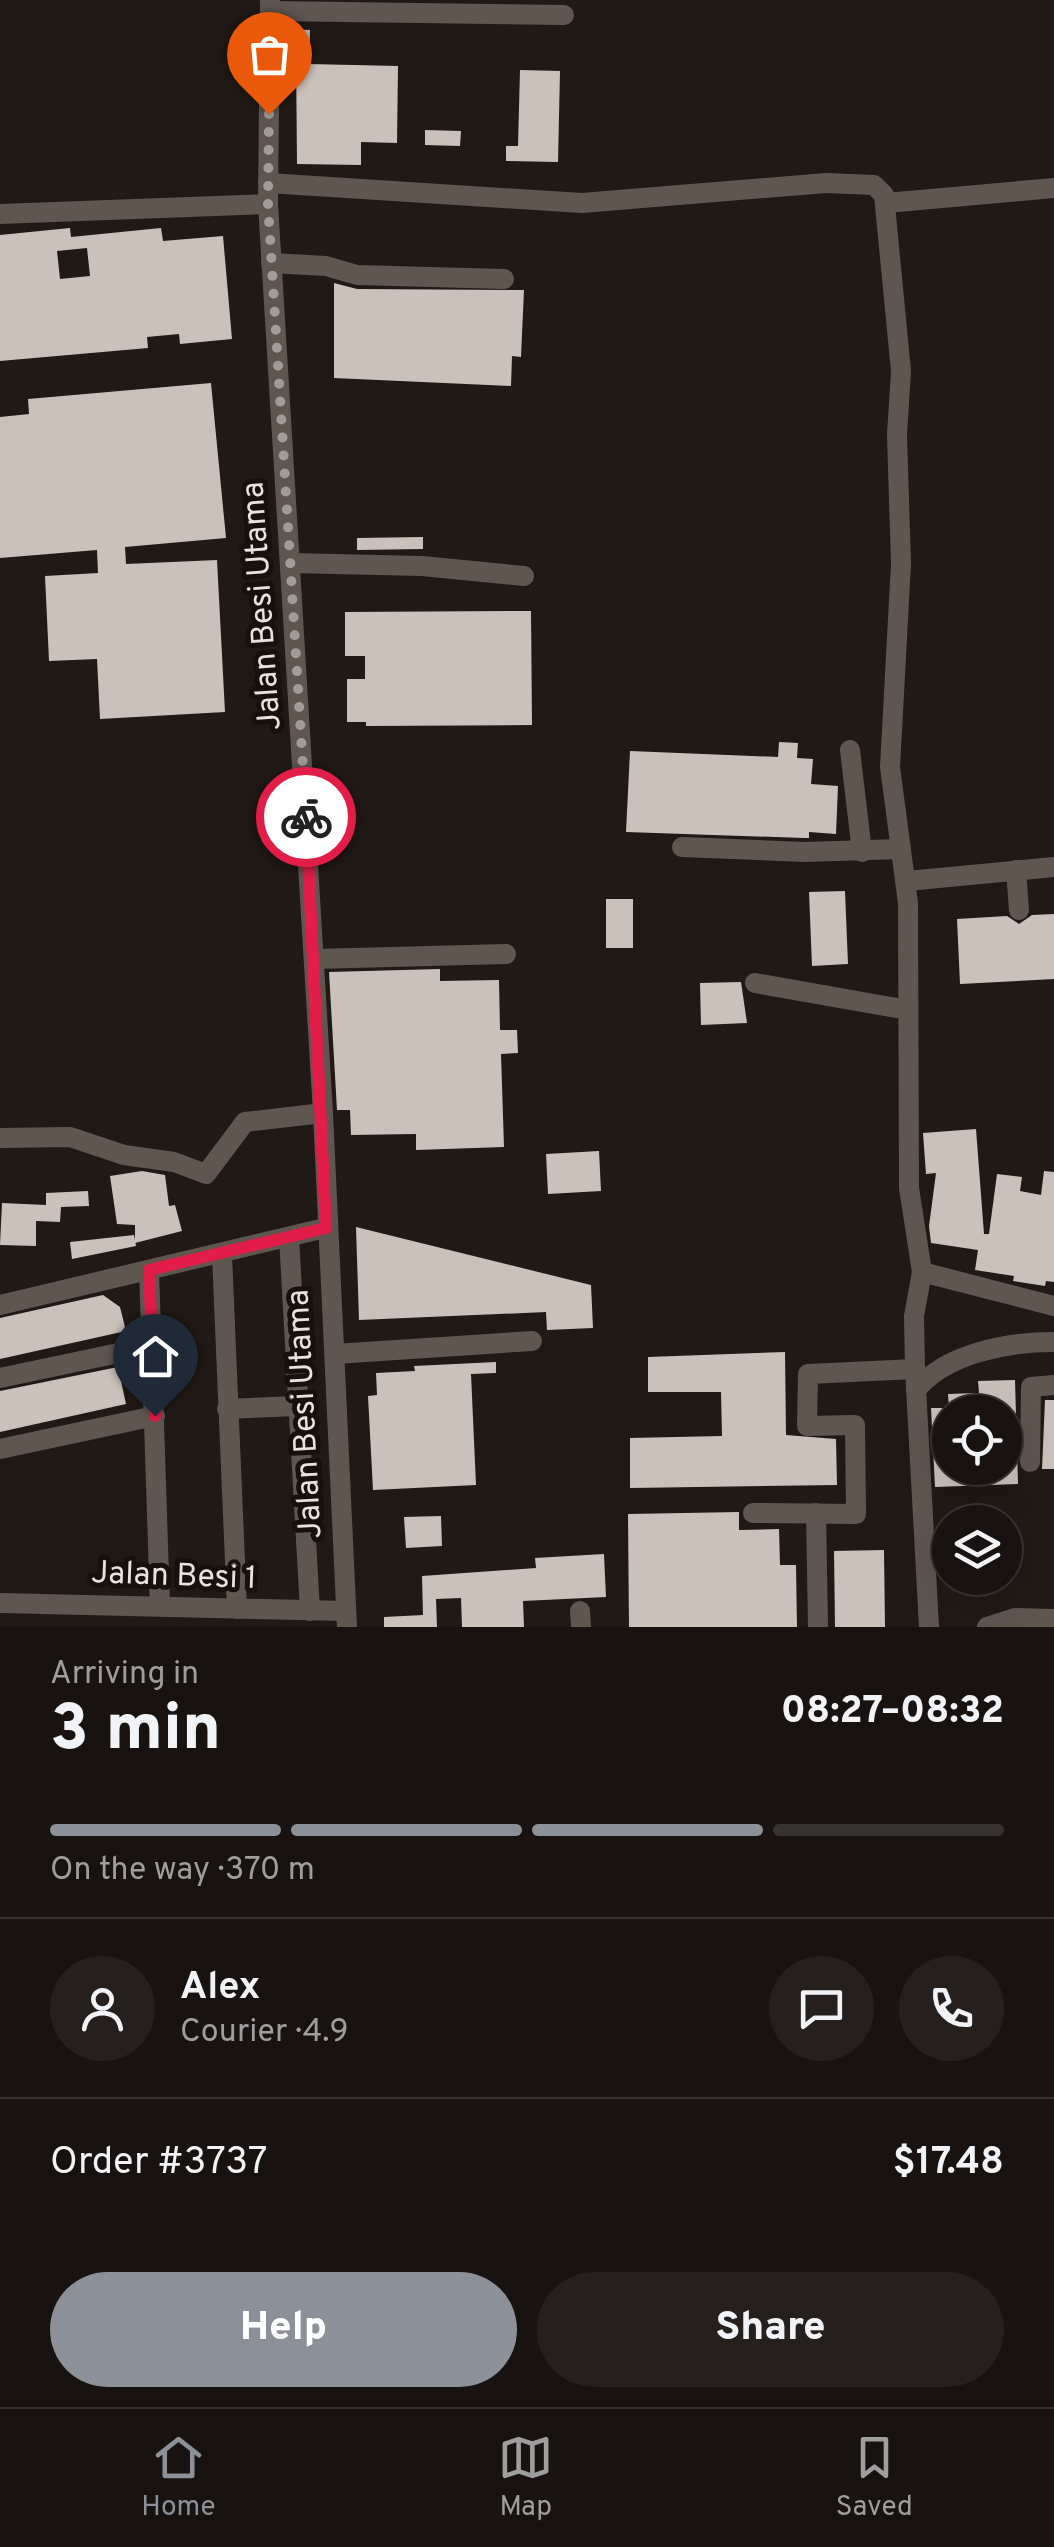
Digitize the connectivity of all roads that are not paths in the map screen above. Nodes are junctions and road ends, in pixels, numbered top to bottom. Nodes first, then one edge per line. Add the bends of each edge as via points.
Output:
1 (270, 6) edge
2 (564, 15) dead end
3 (1054, 188) edge
4 (268, 193) junction
5 (886, 203) junction
6 (0, 214) edge
7 (272, 263) junction
8 (504, 279) dead end
9 (291, 563) junction
10 (524, 576) dead end
11 (850, 750) dead end
12 (682, 847) dead end
13 (901, 849) junction
14 (862, 852) junction
15 (1054, 867) edge
16 (1016, 870) junction
17 (907, 880) junction
18 (1019, 910) dead end
19 (506, 954) dead end
20 (314, 959) junction
21 (755, 984) dead end
22 (908, 1010) junction
23 (324, 1113) junction
24 (0, 1138) edge
25 (326, 1228) junction
26 (289, 1237) junction
27 (222, 1255) junction
28 (149, 1270) junction
29 (922, 1272) junction
30 (0, 1304) edge
31 (1054, 1306) edge
32 (532, 1340) dead end
33 (1054, 1342) edge
34 (152, 1346) junction
35 (336, 1354) junction
36 (0, 1378) edge
37 (915, 1380) junction
38 (1054, 1385) edge
39 (296, 1406) junction
40 (227, 1409) junction
41 (155, 1416) junction
42 (0, 1449) edge
43 (1030, 1462) dead end
44 (753, 1513) dead end
45 (816, 1513) junction
46 (0, 1603) edge
47 (160, 1606) junction
48 (237, 1609) junction
49 (310, 1611) junction
50 (1054, 1618) edge
51 (347, 1619) edge
52 (818, 1626) edge
53 (929, 1627) edge
54 (988, 1627) edge

1 - 2 street
1 - 4 street, Jalan Besi Utama
3 - 5 street
4 - 5 street via 582,203 843,183 874,186
4 - 6 street
4 - 7 street, Jalan Besi Utama
5 - 13 street via 901,371 901,564 890,767
7 - 8 street via 358,275
7 - 9 street, Jalan Besi Utama
9 - 10 street
9 - 20 street, Jalan Besi Utama
11 - 14 street
12 - 14 street
13 - 14 street
13 - 17 street
15 - 16 street
16 - 17 street
16 - 18 street
17 - 22 street
19 - 20 street
20 - 23 street, Jalan Besi Utama
21 - 22 street
22 - 29 street via 909,1188
23 - 24 street via 246,1122 206,1174 70,1137
23 - 25 street, Jalan Besi Utama
25 - 26 street
25 - 35 street, Jalan Besi Utama
26 - 27 street
26 - 39 street
27 - 28 street
27 - 40 street
28 - 30 street
28 - 34 street
29 - 31 street
29 - 37 street via 914,1316
32 - 35 street
33 - 37 street via 972,1353
34 - 36 street
34 - 41 street
35 - 51 street, Jalan Besi Utama
37 - 45 street via 808,1374 808,1426 855,1425 856,1514
37 - 53 street
38 - 43 street via 1031,1387
39 - 40 street
39 - 49 street
40 - 48 street
41 - 42 street
41 - 47 street
44 - 45 street
45 - 52 street
46 - 47 street, Jalan Besi 1
47 - 48 street, Jalan Besi 1
48 - 49 street, Jalan Besi 1
49 - 51 street, Jalan Besi 1
50 - 54 street via 1015,1618

